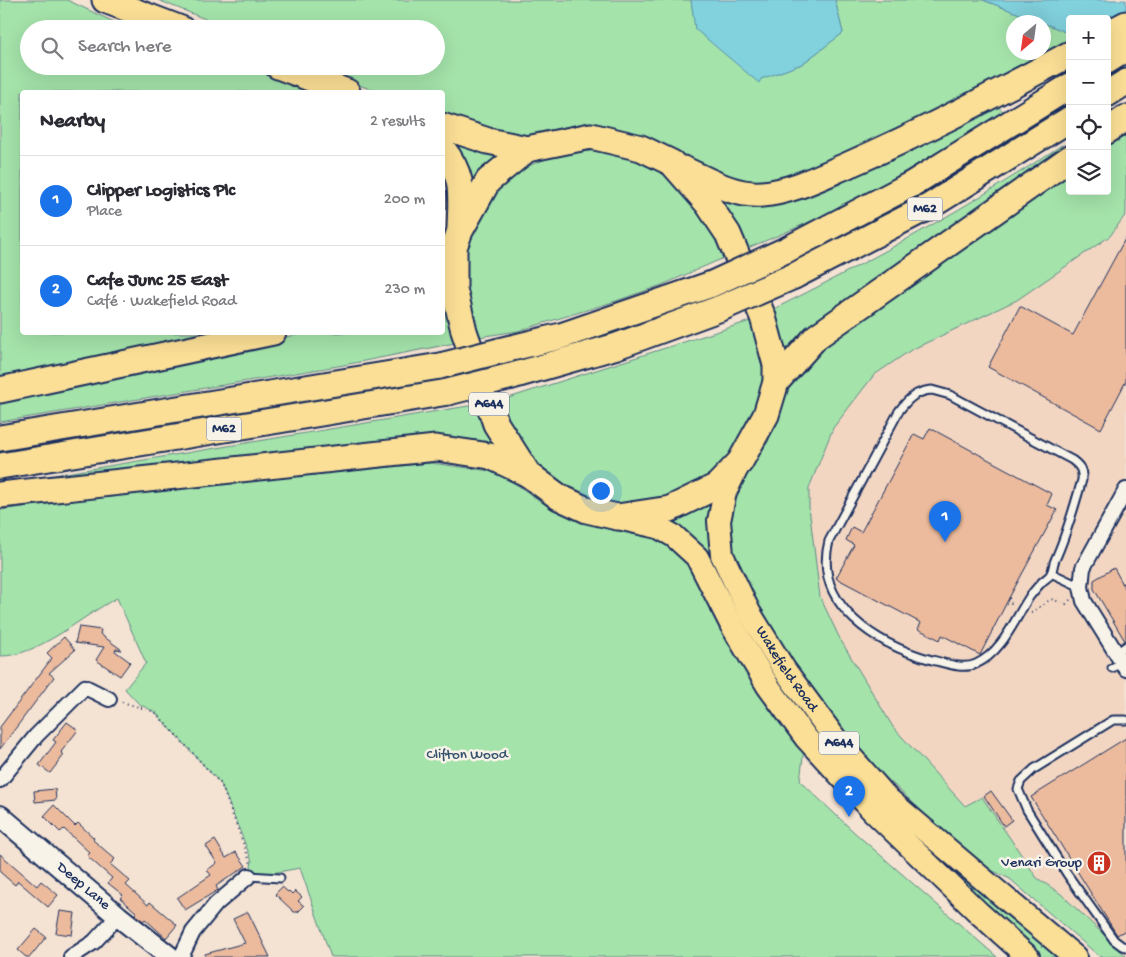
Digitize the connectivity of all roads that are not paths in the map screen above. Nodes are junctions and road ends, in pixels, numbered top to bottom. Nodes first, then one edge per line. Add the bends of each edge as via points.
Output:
1 (106, 0) edge
2 (158, 20) edge
3 (1126, 24) edge
4 (1111, 32) edge
5 (1126, 49) edge
6 (1066, 56) edge
7 (1110, 60) edge
8 (302, 75) edge
9 (1126, 82) edge
10 (1066, 89) edge
11 (342, 90) edge
12 (1111, 91) edge
13 (1126, 118) edge
14 (1060, 125) edge
15 (445, 127) edge
16 (1111, 128) edge
17 (527, 149) junction
18 (445, 152) edge
19 (1066, 161) edge
20 (672, 163) junction
21 (452, 246) edge
22 (259, 335) edge
23 (776, 382) junction
24 (0, 390) edge
25 (0, 438) edge
26 (740, 462) junction
27 (0, 466) edge
28 (528, 474) junction
29 (1126, 490) edge
30 (0, 495) edge
31 (617, 517) junction
32 (1052, 574) junction
33 (1082, 592) junction
34 (1120, 660) edge
35 (109, 698) road end
36 (1126, 720) edge
37 (0, 780) edge
38 (0, 816) edge
39 (249, 876) joint
40 (280, 878) dead end
41 (118, 916) junction
42 (1126, 947) edge
43 (1072, 954) edge
44 (71, 957) edge
45 (170, 957) edge
46 (181, 957) edge
47 (1028, 957) edge

1 - 2 highway
3 - 4 highway
5 - 7 highway
6 - 20 highway via 866,158 801,186 762,194 730,191
8 - 11 highway
9 - 12 highway
10 - 25 highway, M62, bridge via 912,184 786,250 712,284 561,336 440,366
13 - 16 highway
14 - 27 highway, M62, bridge via 930,206 794,276 721,308 617,346 448,392
15 - 17 highway, A644
17 - 20 highway, A644 via 591,136 641,148
17 - 21 highway, A644 via 488,181
18 - 21 highway, A644 via 454,163 461,187
19 - 23 highway via 816,337
20 - 23 highway, A644 via 708,204 728,234 763,317 776,365
21 - 28 highway, A644 via 454,289 464,331 496,424
22 - 24 highway
23 - 26 highway, A644 via 766,415
26 - 31 highway, A644 via 717,486 670,509
26 - 43 main road, Wakefield Road / A644 via 725,492 719,521 722,555 749,612 784,669 837,741 888,799
28 - 30 highway via 490,456 436,448
28 - 31 highway, A644 via 559,497 587,510
29 - 33 street via 1084,568
31 - 47 main road, Wakefield Road / A644 via 658,527 698,557 731,624 768,686 806,738 873,811
32 - 32 lane via 1040,583 1007,636 984,659 975,665 962,666 924,658 886,641 857,623 835,598 826,554 829,541 899,411 917,393 929,390 943,392 1079,465 1082,480
32 - 33 lane
33 - 34 street
35 - 37 street via 85,687 36,736
36 - 42 lane via 1113,720 1034,769 1021,781 1018,789 1027,810 1067,874 1114,940
38 - 41 street, Deep Lane
39 - 40 lane
39 - 46 street via 216,904 193,932
41 - 44 street, Deep Lane via 94,942
41 - 45 street

